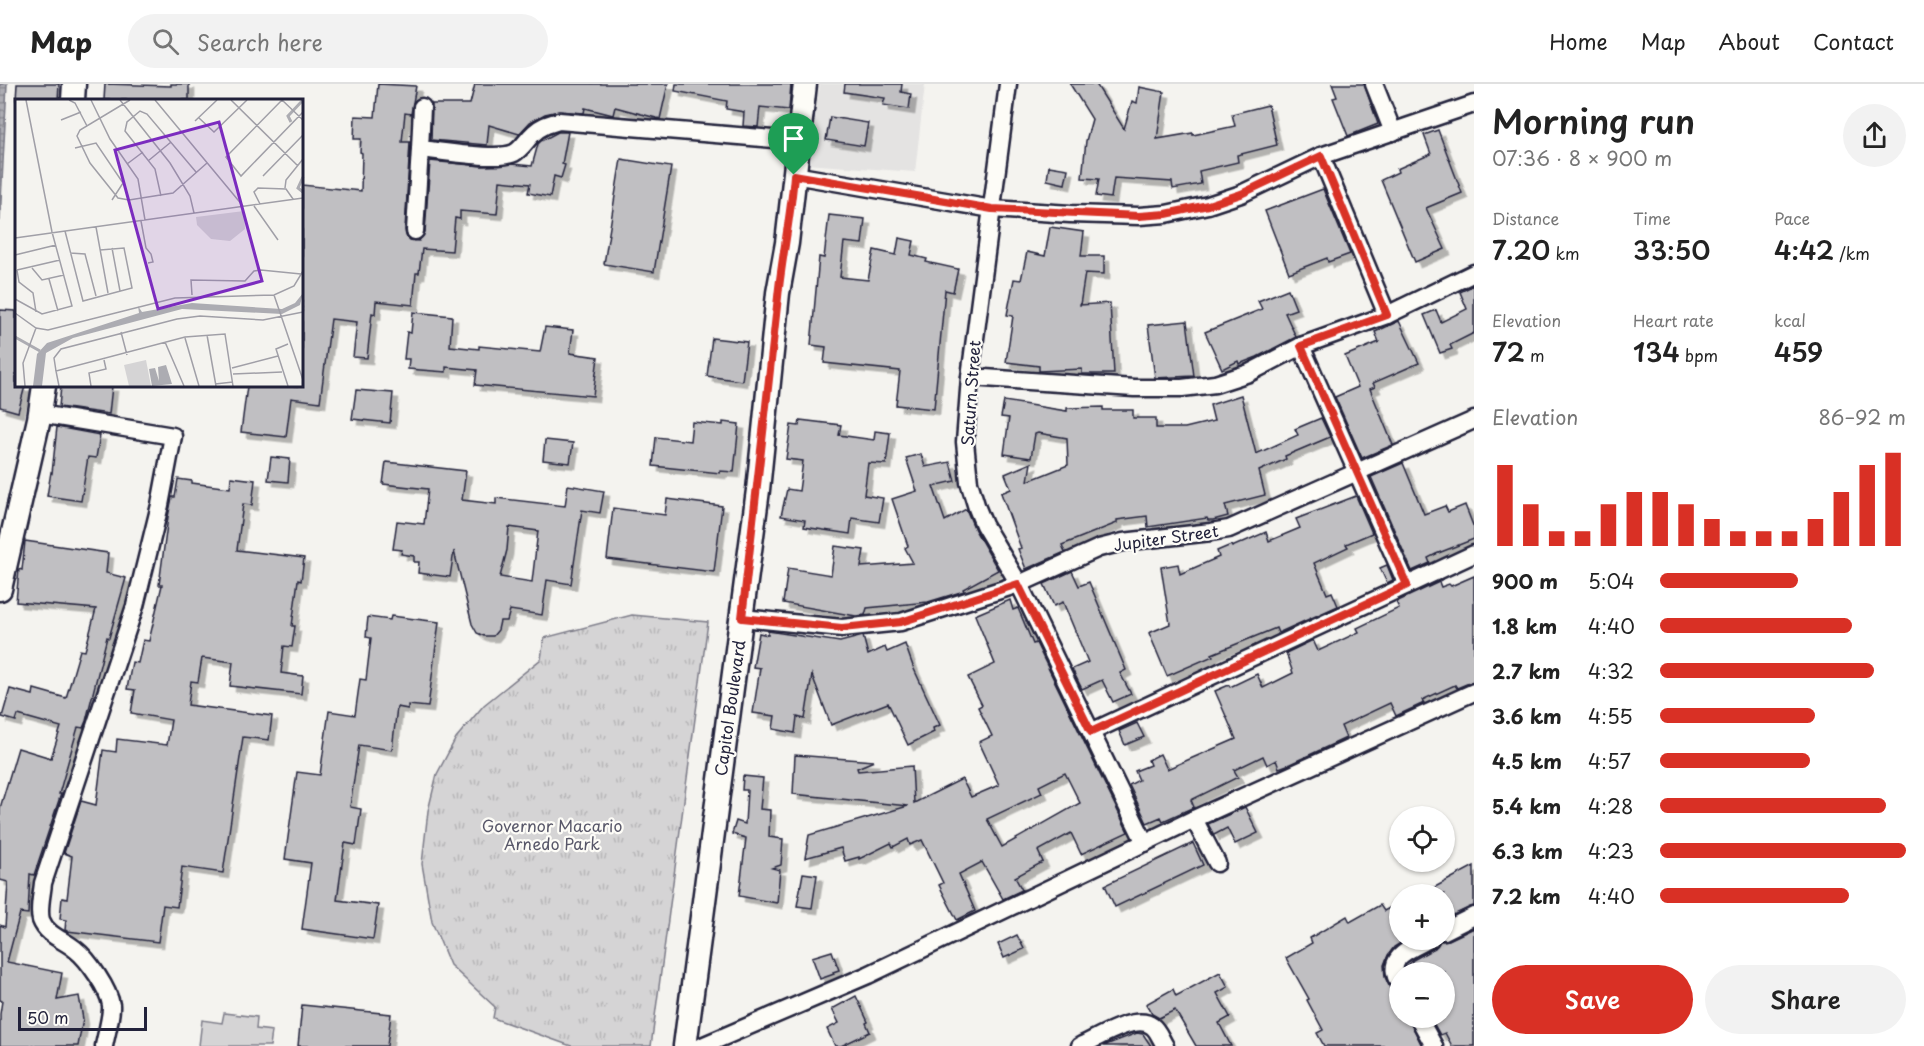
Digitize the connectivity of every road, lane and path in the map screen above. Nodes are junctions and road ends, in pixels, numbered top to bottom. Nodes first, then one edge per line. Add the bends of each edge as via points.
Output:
1 (74, 84) edge
2 (805, 84) edge
3 (1008, 84) edge
4 (1374, 84) edge
5 (73, 99) edge
6 (1474, 104) edge
7 (422, 107) dead end
8 (1393, 132) junction
9 (797, 141) junction
10 (420, 149) junction
11 (1321, 156) junction
12 (794, 175) junction
13 (992, 209) junction
14 (415, 231) dead end
15 (1474, 273) edge
16 (1387, 315) junction
17 (1301, 346) junction
18 (970, 377) junction
19 (44, 387) edge
20 (40, 414) junction
21 (1474, 420) edge
22 (1356, 472) junction
23 (1474, 554) edge
24 (1018, 584) junction
25 (1407, 585) junction
26 (0, 589) edge
27 (742, 618) junction
28 (1474, 692) edge
29 (1091, 732) junction
30 (1194, 819) junction
31 (1145, 843) junction
32 (1217, 863) dead end
33 (1474, 916) edge
34 (1455, 926) edge
35 (1408, 950) edge
36 (1396, 962) edge
37 (1424, 1028) edge
38 (104, 1046) edge
39 (685, 1046) edge
40 (702, 1046) edge
41 (1080, 1046) edge
42 (1165, 1046) edge
43 (1434, 1046) edge

1 - 5 main road
2 - 9 main road, Capitol Boulevard
3 - 13 street, Saturn Street
4 - 8 street
6 - 8 street
7 - 10 street
8 - 11 street
9 - 10 street via 559,121 544,125 516,152 505,156
9 - 12 main road, Capitol Boulevard
10 - 14 street
11 - 13 street via 1241,194 1166,214
11 - 16 street
12 - 13 street
12 - 27 main road, Capitol Boulevard
13 - 18 street, Saturn Street
15 - 16 street
16 - 17 street
17 - 18 street via 1249,373 1215,384 1182,388
17 - 22 street
18 - 24 street, Saturn Street via 965,442 969,482 984,525
19 - 20 main road
20 - 26 main road
20 - 38 street via 173,436 135,606 40,903 45,928 77,950 102,983 111,1005
21 - 22 street, Jupiter Street
22 - 24 street, Jupiter Street via 1229,529 1099,548
22 - 25 street
23 - 25 street
24 - 27 street, Jupiter Street via 901,622 842,628
24 - 29 street, Saturn Street
25 - 29 street
27 - 39 main road, Capitol Boulevard
28 - 30 street
29 - 31 street, Saturn Street
30 - 31 street
30 - 32 street
31 - 40 street via 868,975
33 - 34 street
35 - 36 street
37 - 43 street
41 - 42 street via 1140,1021 1154,1027

